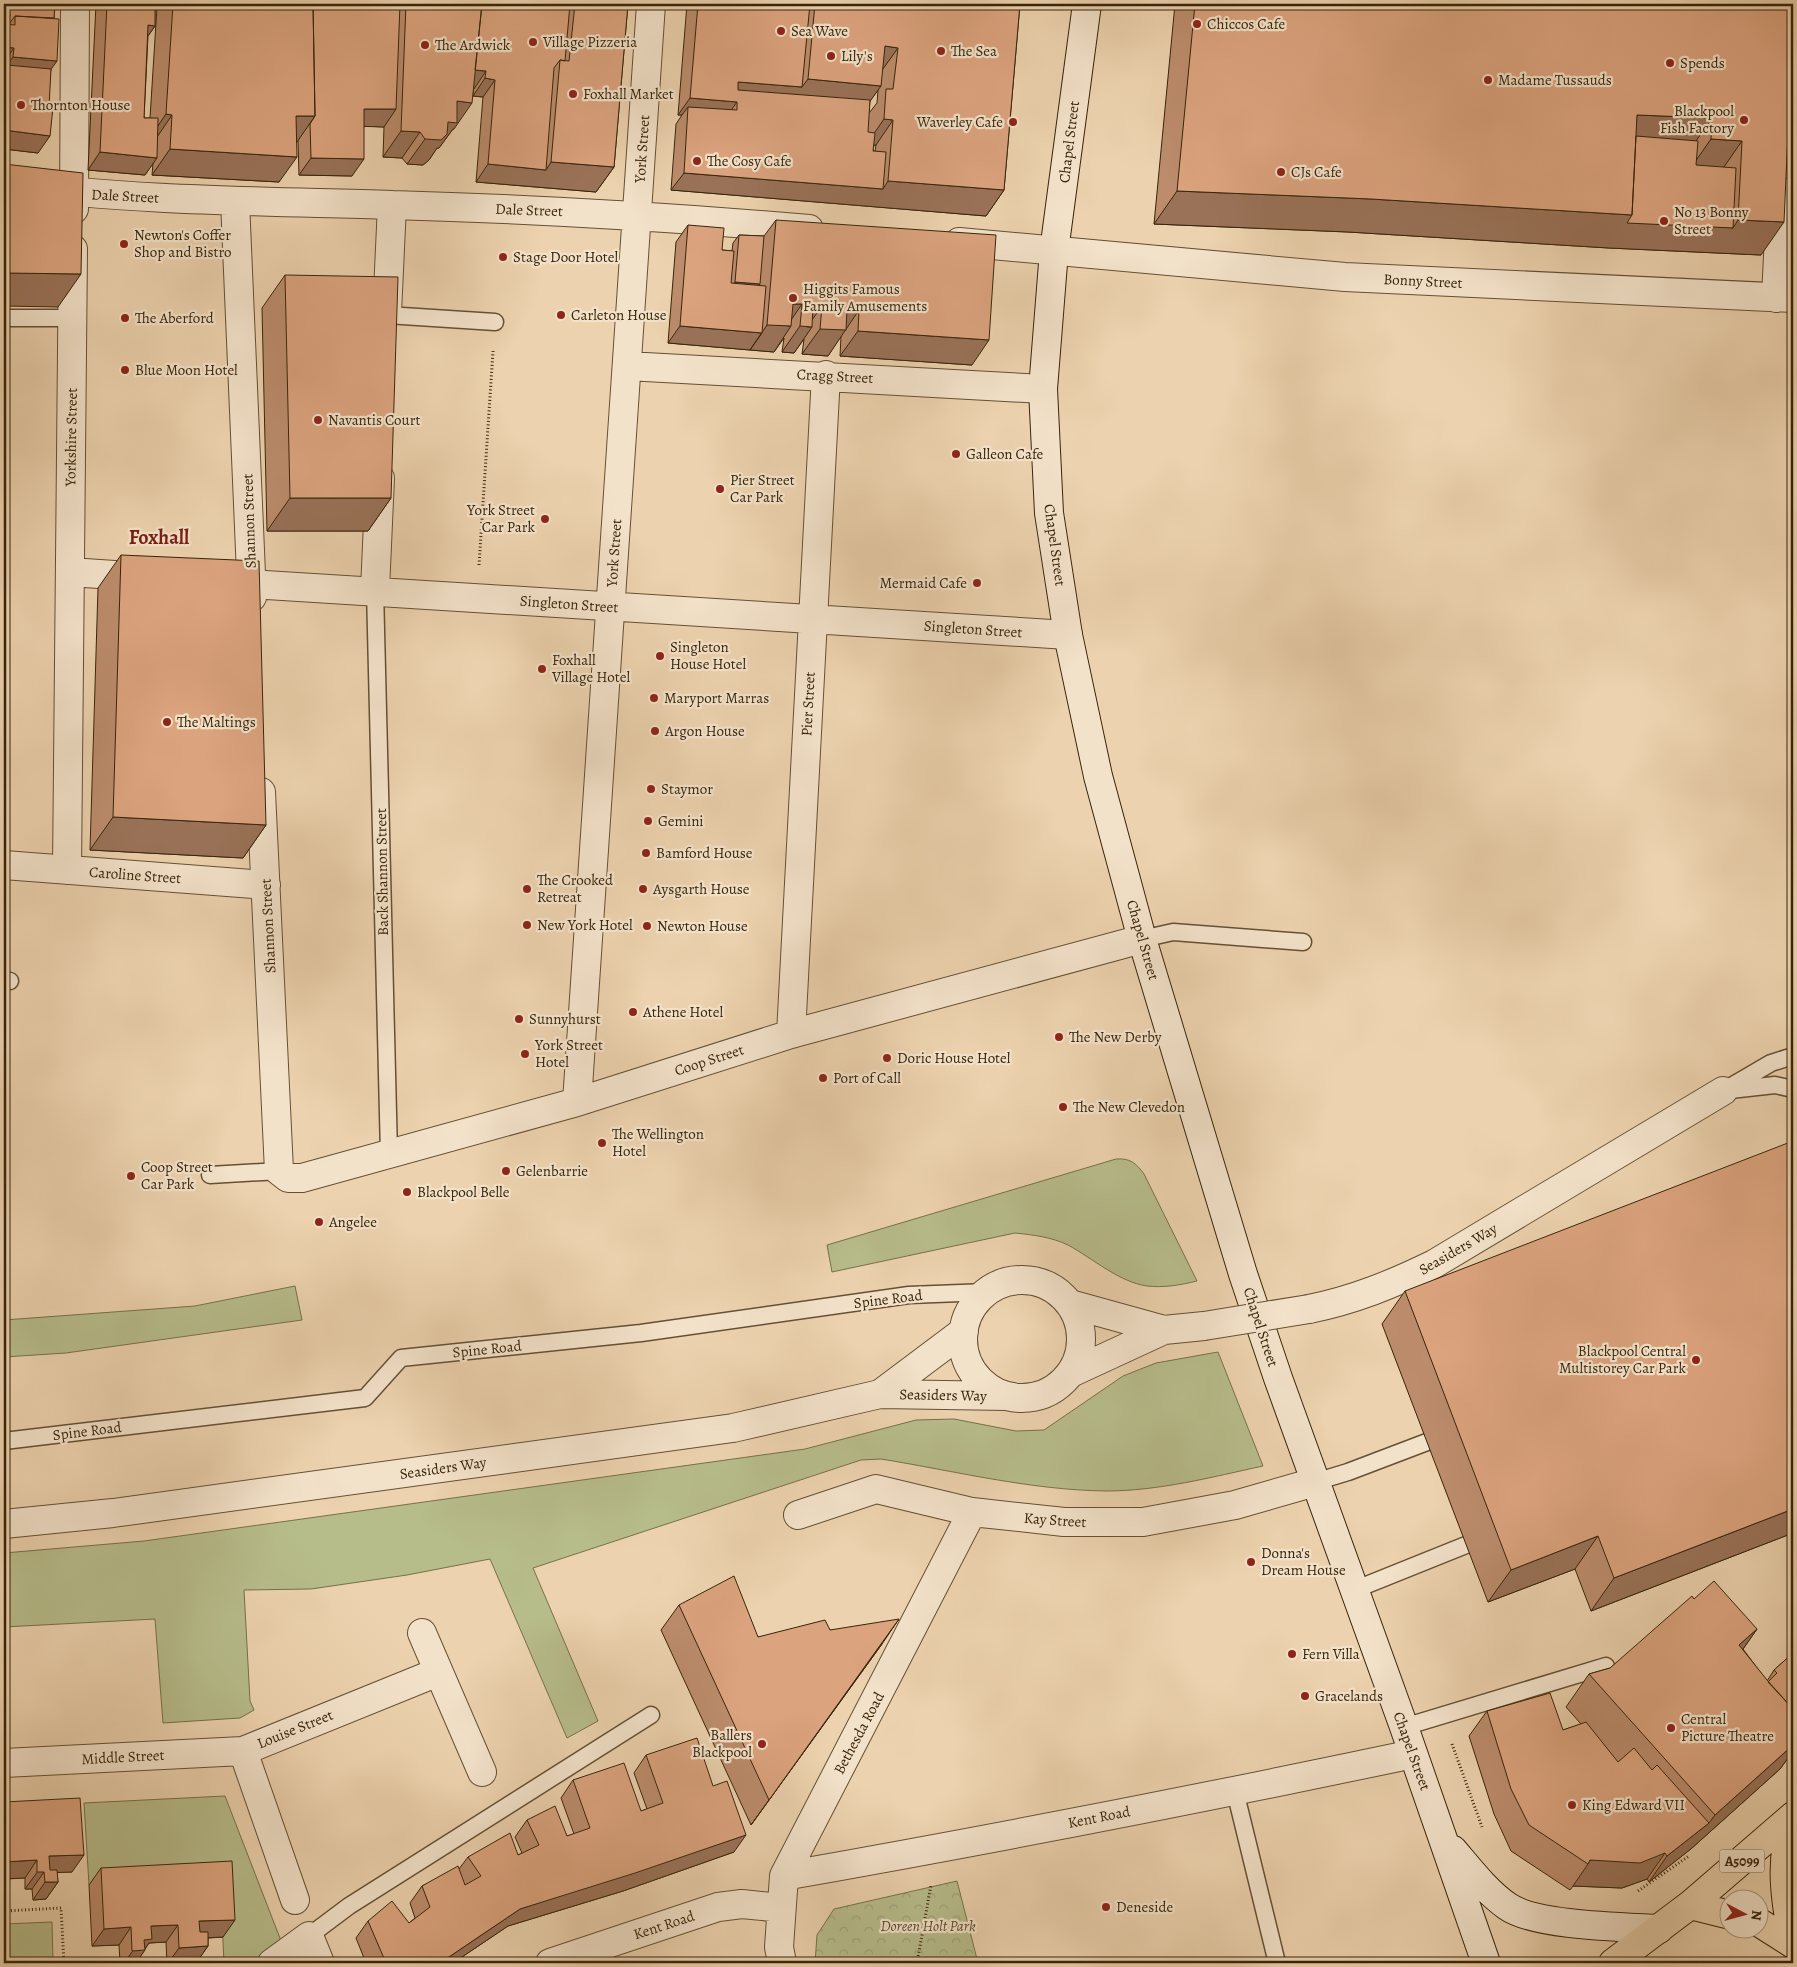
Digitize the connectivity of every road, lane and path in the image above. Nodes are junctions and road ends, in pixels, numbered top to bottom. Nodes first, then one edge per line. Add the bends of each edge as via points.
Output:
1 (75, 4) edge
2 (651, 4) edge
3 (1087, 4) edge
4 (1782, 170) edge
5 (4, 184) edge
6 (74, 193) junction
7 (235, 201) junction
8 (392, 205) junction
9 (637, 214) junction
10 (839, 232) edge
11 (937, 240) edge
12 (1054, 251) junction
13 (1785, 298) edge
14 (387, 315) junction
15 (4, 318) edge
16 (73, 318) junction
17 (495, 322) joint
18 (386, 344) edge
19 (627, 366) junction
20 (826, 375) junction
21 (1043, 389) junction
22 (381, 452) edge
23 (70, 572) junction
24 (166, 578) edge
25 (213, 581) edge
26 (252, 584) junction
27 (376, 590) junction
28 (477, 598) junction
29 (611, 606) junction
30 (813, 619) junction
31 (253, 623) edge
32 (1068, 635) junction
33 (260, 768) edge
34 (4, 865) edge
35 (67, 870) junction
36 (266, 885) junction
37 (1142, 939) junction
38 (1303, 942) dead end
39 (791, 1034) junction
40 (1793, 1056) edge
41 (1793, 1089) edge
42 (1723, 1090) junction
43 (577, 1102) junction
44 (389, 1154) junction
45 (279, 1171) junction
46 (210, 1175) dead end
47 (987, 1292) junction
48 (1070, 1304) junction
49 (1164, 1330) junction
50 (964, 1331) junction
51 (1071, 1373) junction
52 (880, 1394) junction
53 (1007, 1396) junction
54 (4, 1441) edge
55 (1427, 1442) dead end
56 (1315, 1482) junction
57 (972, 1512) junction
58 (798, 1515) dead end
59 (4, 1524) edge
60 (1466, 1545) dead end
61 (1354, 1590) junction
62 (422, 1633) dead end
63 (1606, 1666) dead end
64 (438, 1672) junction
65 (651, 1715) dead end
66 (1404, 1727) junction
67 (243, 1751) junction
68 (1413, 1754) junction
69 (4, 1763) edge
70 (482, 1772) dead end
71 (1236, 1791) junction
72 (1793, 1816) edge
73 (1793, 1820) edge
74 (1444, 1840) junction
75 (935, 1849) junction
76 (784, 1876) junction
77 (295, 1900) dead end
78 (1690, 1905) junction
79 (780, 1908) junction
80 (4, 1912) edge
81 (1720, 1912) edge
82 (1659, 1929) junction
83 (1770, 1929) edge
84 (309, 1936) junction
85 (1793, 1942) edge
86 (64, 1963) edge
87 (272, 1963) edge
88 (320, 1963) edge
89 (550, 1963) edge
90 (782, 1963) edge
91 (917, 1963) edge
92 (1277, 1963) edge
93 (1486, 1963) edge
94 (1613, 1963) edge

1 - 6 street, Yorkshire Street
2 - 9 street, York Street
3 - 12 street, Chapel Street
4 - 13 street
5 - 6 street, Dale Street
6 - 7 street, Dale Street
6 - 16 street, Yorkshire Street
7 - 8 street, Dale Street
7 - 26 street, Shannon Street
8 - 9 street, Dale Street
8 - 14 street
9 - 10 street, Dale Street
9 - 19 street, York Street
11 - 12 street
12 - 13 street, Bonny Street via 1345,277
12 - 21 street, Chapel Street
14 - 17 lane
14 - 18 street
15 - 16 lane
16 - 23 street, Yorkshire Street
17 - 28 path
19 - 20 street, Cragg Street
19 - 29 street, York Street
20 - 21 street, Cragg Street
20 - 30 street, Pier Street
21 - 32 street, Chapel Street via 1049,513
22 - 27 street
23 - 24 street
23 - 35 street, Yorkshire Street
25 - 26 street, Singleton Street
26 - 27 street, Singleton Street
26 - 31 street, Shannon Street
27 - 28 street, Singleton Street
27 - 44 lane, Back Shannon Street
28 - 29 street, Singleton Street
29 - 30 street, Singleton Street
29 - 43 street, York Street
30 - 32 street, Singleton Street
30 - 39 street, Pier Street
32 - 37 street, Chapel Street via 1098,776
33 - 36 street, Shannon Street
34 - 35 street, Caroline Street
35 - 36 street, Caroline Street
36 - 45 street, Shannon Street
37 - 38 lane via 1174,932
37 - 39 street, Coop Street
37 - 56 street, Chapel Street via 1243,1274
39 - 43 street, Coop Street
40 - 42 lane via 1771,1063
41 - 42 lane via 1775,1085
42 - 49 street, Seasiders Way, bridge via 1434,1264 1390,1286 1357,1298 1309,1309
43 - 44 street, Coop Street
44 - 45 street, Coop Street via 302,1178 288,1178
45 - 46 lane
47 - 48 street, Seasiders Way via 1003,1283 1022,1280 1040,1283 1057,1291
47 - 50 street, Seasiders Way via 967,1316
47 - 54 lane, Spine Road via 909,1295 641,1333 401,1358 365,1398
48 - 49 street, Seasiders Way
48 - 51 street, Seasiders Way via 1081,1338
49 - 51 street, Seasiders Way
50 - 52 street, Seasiders Way
50 - 53 street, Seasiders Way via 964,1348 978,1379 991,1390
51 - 53 street, Seasiders Way via 1043,1395
52 - 53 street, Seasiders Way
52 - 59 street, Seasiders Way via 733,1428 114,1513
55 - 56 lane
56 - 57 street, Kay Street via 1234,1505 1143,1522 1064,1522
56 - 61 street, Chapel Street
57 - 58 street, Kay Street via 876,1489
57 - 76 street, Bethesda Road
60 - 61 lane
61 - 66 street, Chapel Street
62 - 64 street
63 - 66 lane
64 - 67 street, Louise Street
64 - 70 street
65 - 84 lane via 349,1906
66 - 68 street, Chapel Street
67 - 69 street, Middle Street
67 - 77 street, Louise Street
68 - 71 street, Kent Road
68 - 74 street, Chapel Street
71 - 75 street, Kent Road
71 - 92 lane
72 - 78 main road, A5099
73 - 85 main road, A5099 via 1784,1854 1784,1875
74 - 82 street, Chapel Street via 1488,1891 1509,1907 1542,1918 1599,1926
74 - 93 street, Chapel Street
75 - 76 street, Kent Road
75 - 91 path
76 - 79 street, Bethesda Road
78 - 81 main road
78 - 82 main road, A5099
79 - 89 street, Kent Road via 742,1904 718,1908
79 - 90 street, Bethesda Road
80 - 86 path via 61,1908
82 - 94 main road, A5099
83 - 85 main road, A5099
84 - 87 street
84 - 88 street

